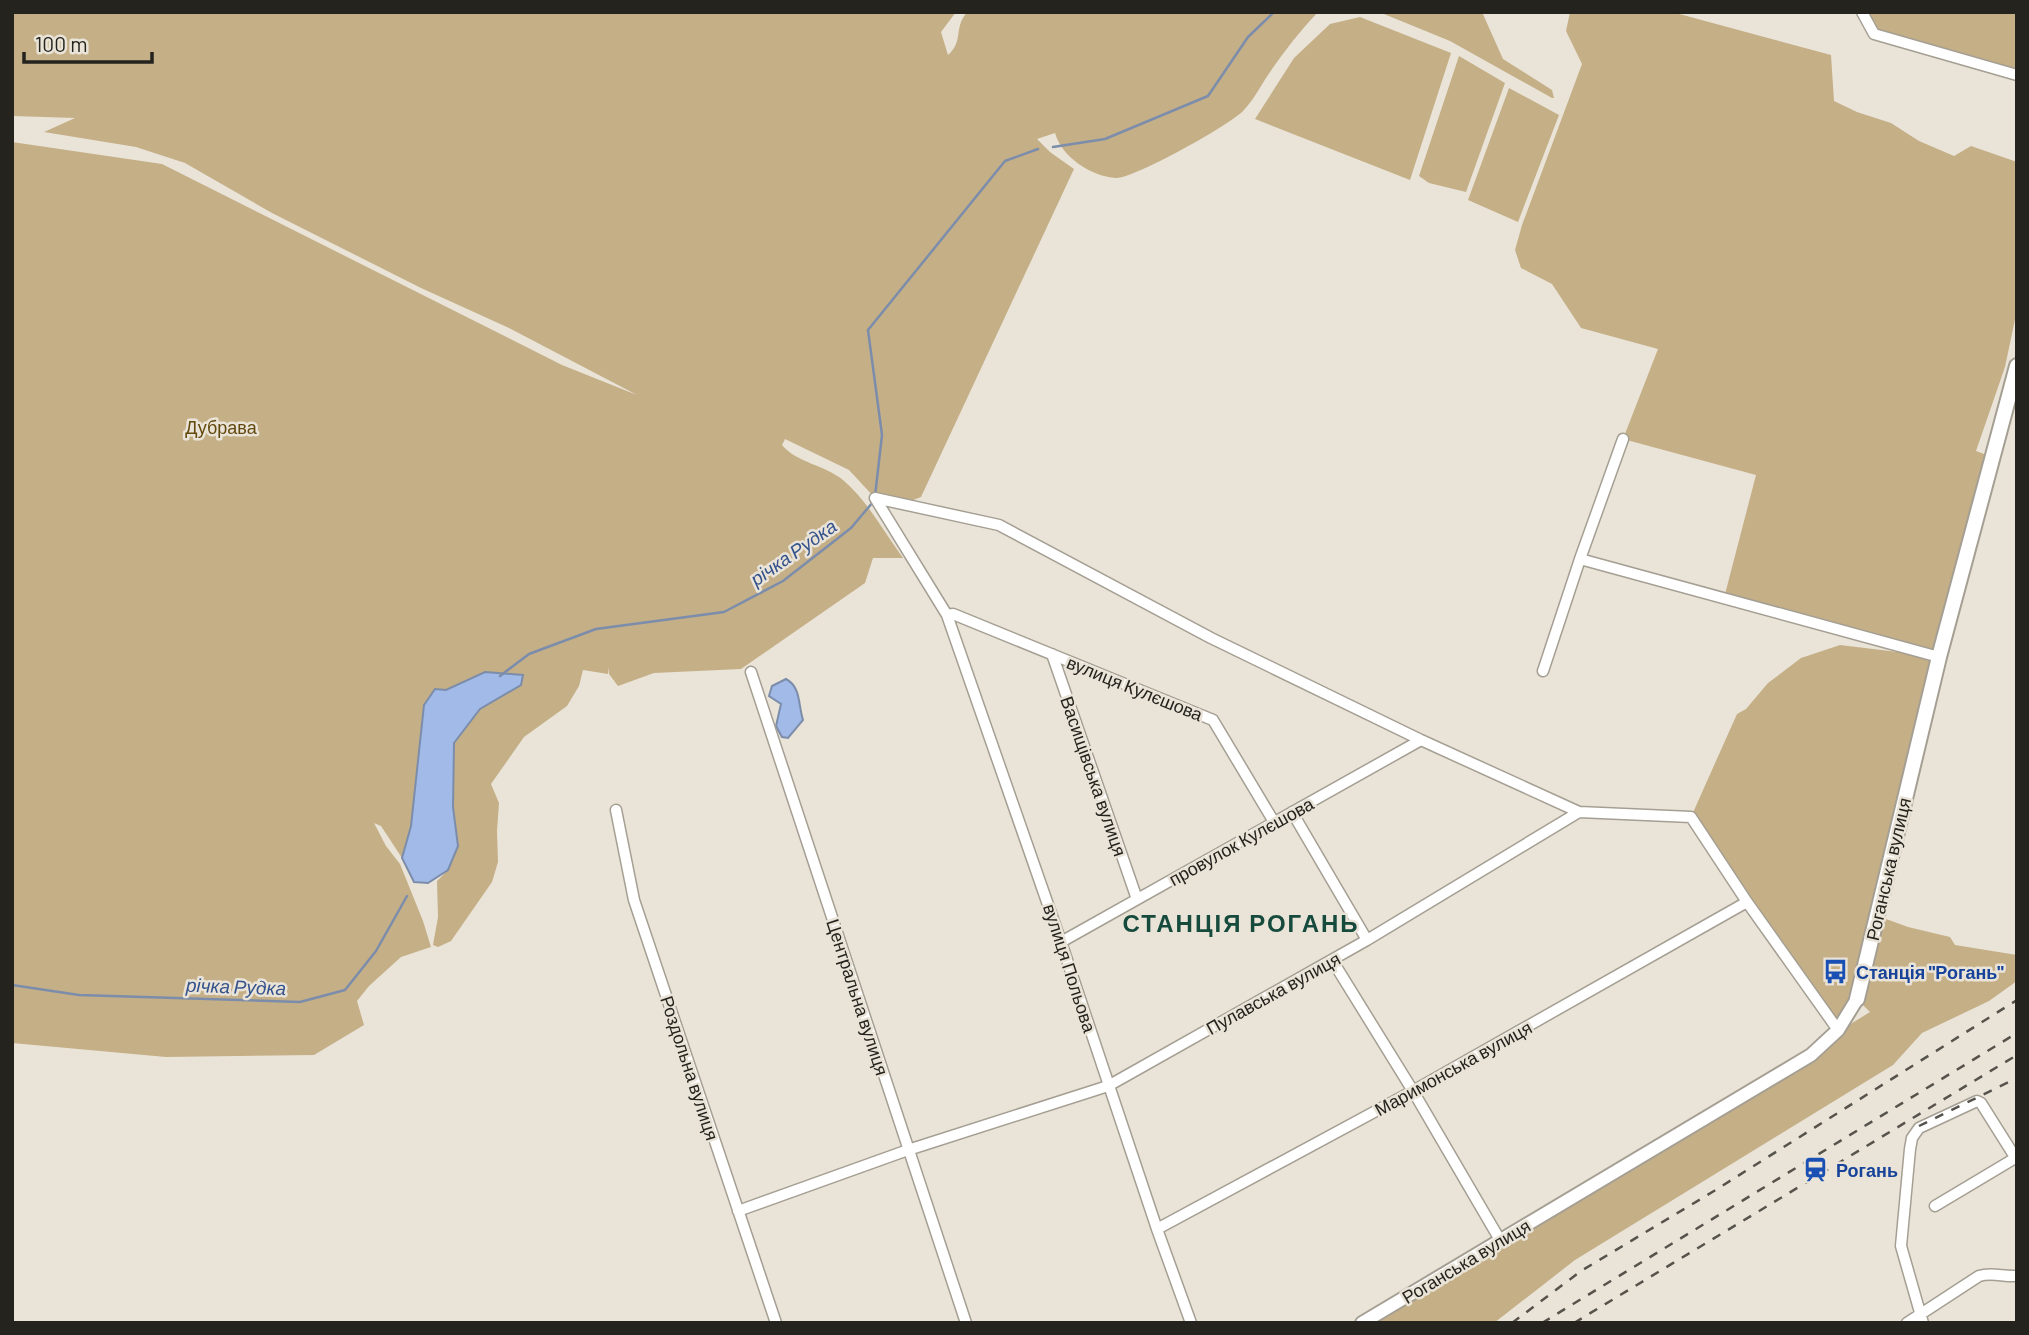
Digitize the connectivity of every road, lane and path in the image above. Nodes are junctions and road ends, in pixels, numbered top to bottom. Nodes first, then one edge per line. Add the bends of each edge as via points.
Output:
1 (1862, 12) edge
2 (2017, 75) edge
3 (2017, 366) edge
4 (1623, 439) dead end
5 (1580, 559) junction
6 (947, 615) junction
7 (1052, 654) junction
8 (1939, 657) junction
9 (1543, 671) dead end
10 (751, 672) dead end
11 (1421, 740) junction
12 (615, 810) dead end
13 (1292, 812) junction
14 (1579, 812) junction
15 (1274, 822) junction
16 (1137, 899) junction
17 (1747, 902) junction
18 (1367, 940) junction
19 (1061, 942) junction
20 (1332, 960) junction
21 (1857, 999) joint
22 (1838, 1030) junction
23 (1108, 1086) junction
24 (1413, 1091) junction
25 (908, 1150) junction
26 (2016, 1157) edge
27 (1935, 1206) dead end
28 (738, 1211) junction
29 (1157, 1230) junction
30 (1500, 1240) junction
31 (2017, 1276) edge
32 (1922, 1318) edge
33 (776, 1323) edge
34 (966, 1323) edge
35 (1191, 1323) edge
36 (1362, 1323) edge
37 (1907, 1323) edge

1 - 2 street via 1874,34
3 - 8 main road, Роганська вулиця
4 - 5 street
5 - 8 street
5 - 9 street
6 - 7 street, вулиця Кулєшова
6 - 11 street, вулиця Польова via 875,498 999,526 1211,638
6 - 19 street, вулиця Польова
7 - 15 street, вулиця Кулєшова via 1213,720
7 - 16 street, Васищівська вулиця
8 - 21 main road, Роганська вулиця
10 - 25 street, Центральна вулиця
11 - 13 street, провулок Кулєшова
11 - 14 street
12 - 28 street, Роздольна вулиця via 634,900
13 - 15 street, провулок Кулєшова
13 - 18 street
14 - 17 street via 1692,817
14 - 18 street, Пулавська вулиця
15 - 16 street, провулок Кулєшова
16 - 19 street, провулок Кулєшова
17 - 22 street
17 - 24 street, Маримонська вулиця
18 - 20 street, Пулавська вулиця
19 - 23 street, вулиця Польова
20 - 23 street, Пулавська вулиця
20 - 24 street
21 - 22 street, Роганська вулиця
22 - 30 street, Роганська вулиця via 1811,1055
23 - 25 street, Пулавська вулиця
23 - 29 street, вулиця Польова
24 - 29 street, Маримонська вулиця
24 - 30 street
25 - 28 street, Пулавська вулиця
25 - 34 street, Центральна вулиця
26 - 27 street
26 - 32 street via 1978,1101 1916,1132 1910,1149 1901,1245
28 - 33 street, Роздольна вулиця
29 - 35 street, вулиця Польова
30 - 36 street, Роганська вулиця
31 - 32 street via 1979,1276
32 - 37 street

